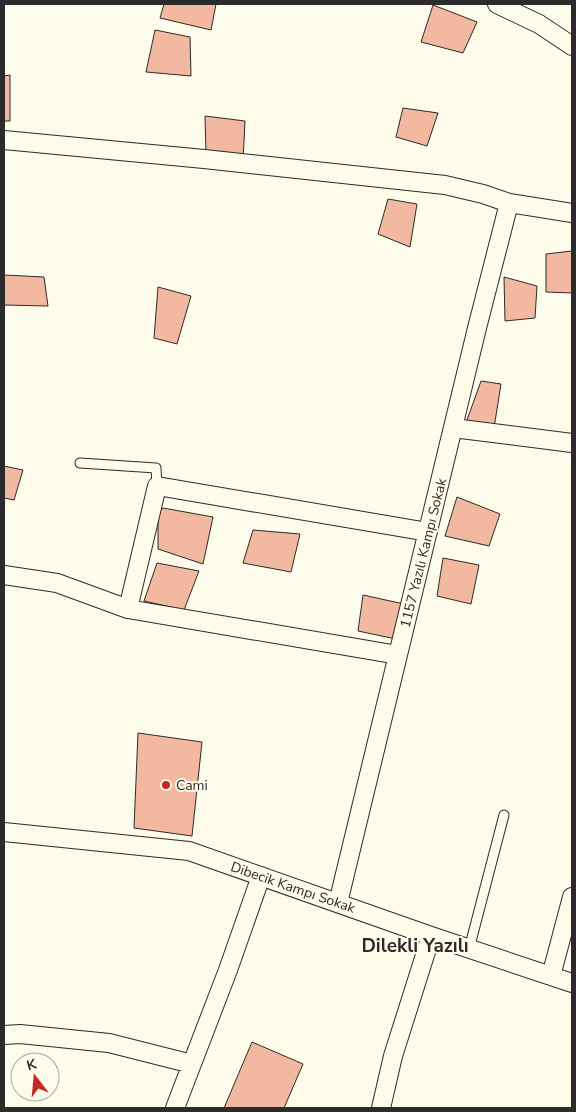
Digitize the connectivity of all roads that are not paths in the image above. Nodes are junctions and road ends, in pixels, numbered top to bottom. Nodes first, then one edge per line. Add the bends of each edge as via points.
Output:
1 (498, 4) edge
2 (572, 46) edge
3 (4, 140) edge
4 (509, 203) junction
5 (572, 213) edge
6 (453, 428) junction
7 (572, 443) edge
8 (80, 462) dead end
9 (157, 486) junction
10 (428, 532) junction
11 (4, 575) edge
12 (128, 609) junction
13 (398, 655) junction
14 (504, 815) dead end
15 (4, 832) edge
16 (261, 876) junction
17 (572, 897) edge
18 (338, 903) junction
19 (431, 936) junction
20 (469, 949) junction
21 (551, 976) junction
22 (572, 983) edge
23 (4, 1035) edge
24 (192, 1064) junction
25 (175, 1108) edge
26 (381, 1108) edge

1 - 2 street via 539,24
3 - 4 street via 445,185
4 - 5 street
4 - 6 street, 1157 Yazılı Kampı Sokak
6 - 7 street
6 - 10 street, 1157 Yazılı Kampı Sokak
8 - 9 lane via 156,468
9 - 10 street
9 - 12 street
10 - 13 street, 1157 Yazılı Kampı Sokak
11 - 12 street via 57,583
12 - 13 street
13 - 18 street, 1157 Yazılı Kampı Sokak
14 - 20 lane
15 - 16 street, Dibecik Kampı Sokak via 189,850
16 - 18 street, Dibecik Kampı Sokak
16 - 24 street
17 - 21 street
18 - 19 street, Dibecik Kampı Sokak
19 - 20 street, Dibecik Kampı Sokak
19 - 26 street via 393,1056
20 - 21 street, Dibecik Kampı Sokak
21 - 22 street, Dibecik Kampı Sokak
23 - 24 street via 110,1043
24 - 25 street

